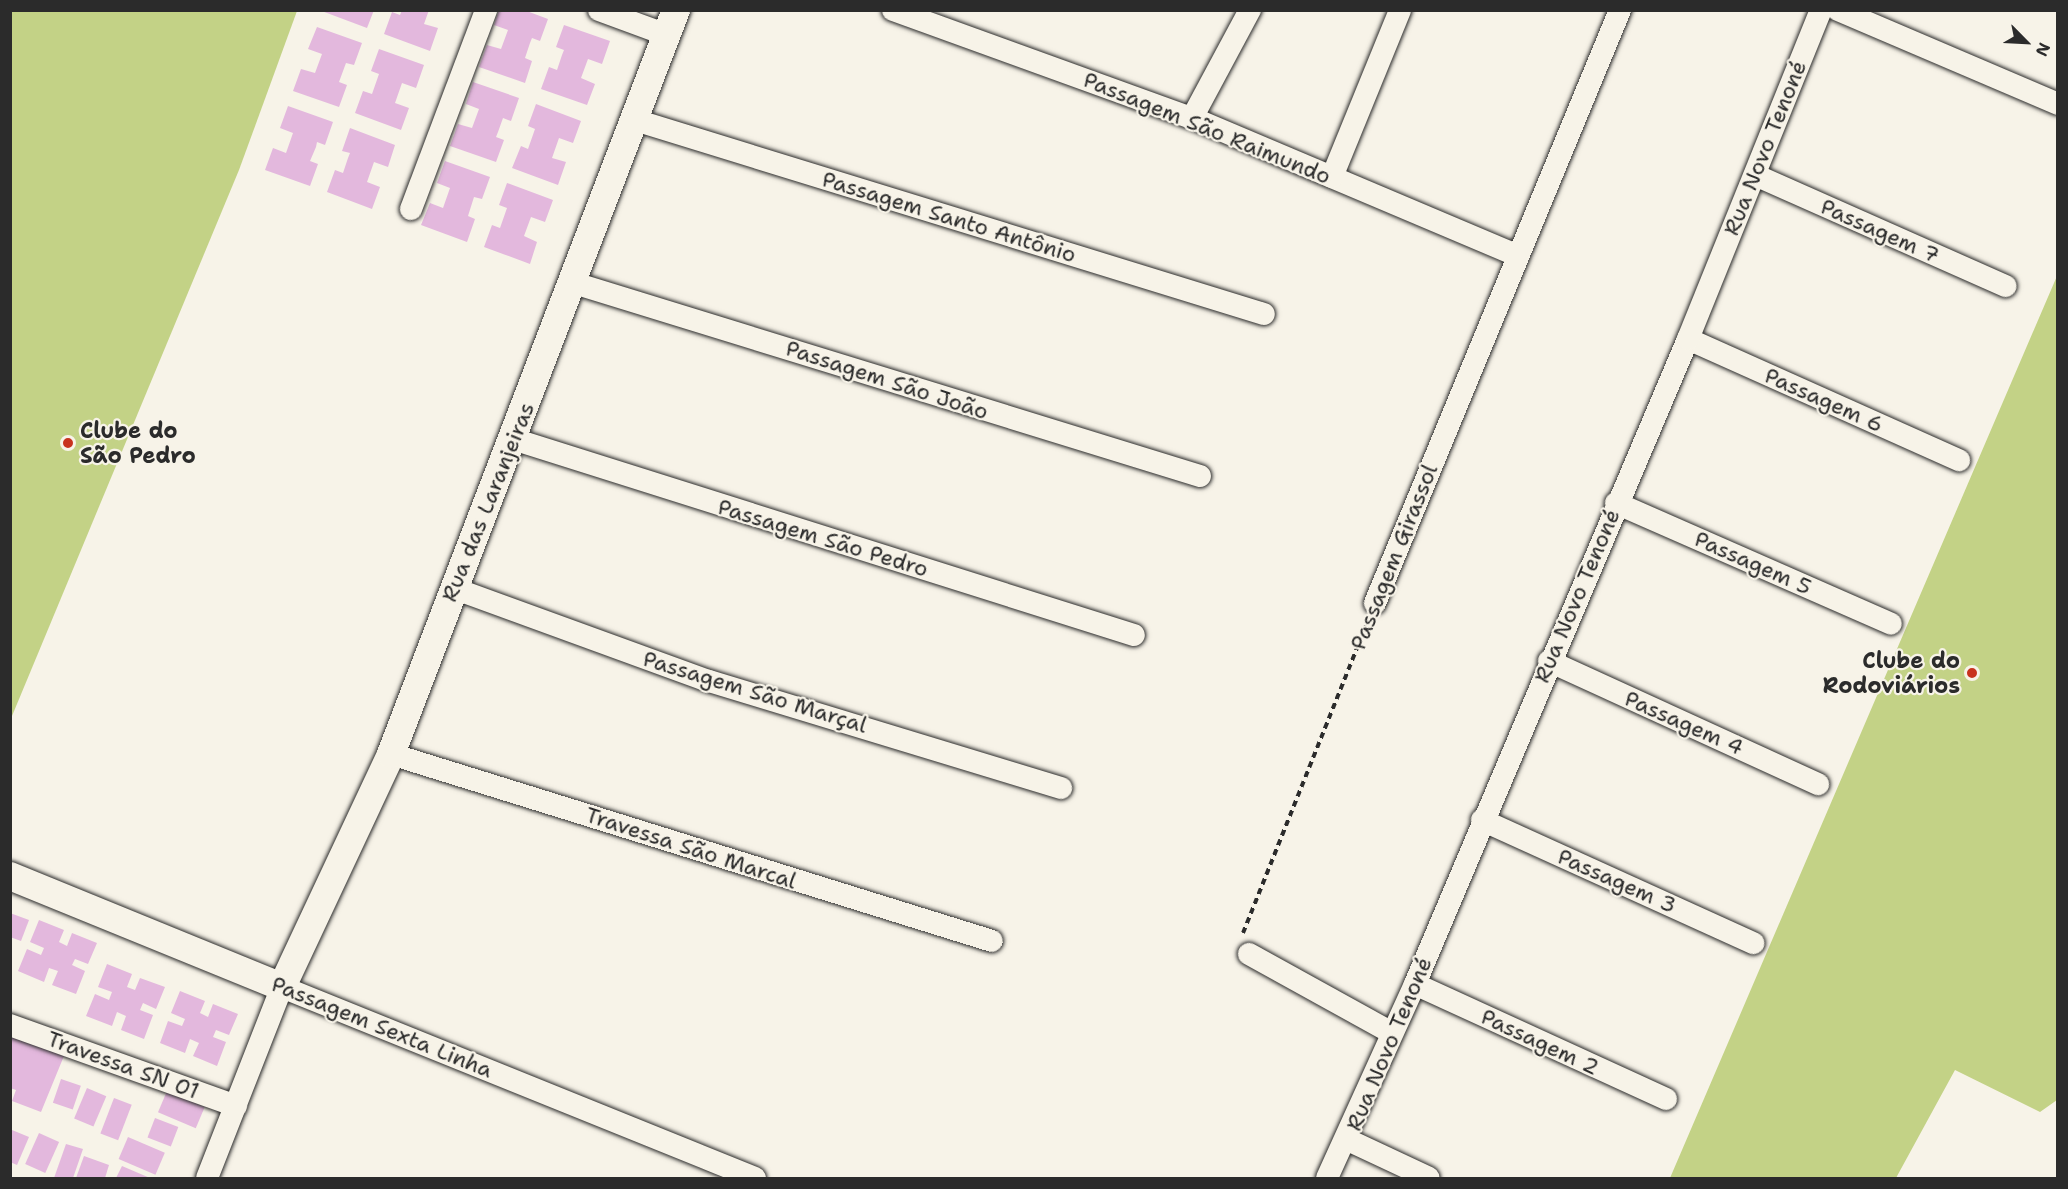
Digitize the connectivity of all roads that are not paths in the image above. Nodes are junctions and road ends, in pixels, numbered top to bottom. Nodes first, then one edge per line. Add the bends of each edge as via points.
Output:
1 (486, 10) edge
2 (598, 10) edge
3 (893, 10) edge
4 (1250, 10) edge
5 (1400, 10) edge
6 (1620, 10) edge
7 (1821, 10) edge
8 (1838, 10) edge
9 (672, 23) edge
10 (2058, 104) edge
11 (1192, 118) junction
12 (635, 120) junction
13 (1755, 175) junction
14 (1332, 177) junction
15 (411, 208) dead end
16 (1518, 256) junction
17 (574, 283) junction
18 (2006, 286) dead end
19 (1264, 314) dead end
20 (1688, 339) junction
21 (513, 440) junction
22 (1959, 460) dead end
23 (1200, 476) dead end
24 (1616, 503) junction
25 (453, 588) junction
26 (1376, 603) road end
27 (1891, 624) dead end
28 (1134, 635) dead end
29 (1549, 661) junction
30 (391, 754) junction
31 (1818, 784) dead end
32 (1061, 788) dead end
33 (1482, 820) junction
34 (10, 876) edge
35 (992, 941) dead end
36 (1753, 943) dead end
37 (1249, 954) road end
38 (1415, 984) junction
39 (282, 987) junction
40 (10, 1025) edge
41 (1392, 1033) junction
42 (1665, 1100) dead end
43 (236, 1106) junction
44 (1347, 1140) junction
45 (207, 1179) edge
46 (754, 1179) edge
47 (1327, 1179) edge
48 (1429, 1179) edge

1 - 15 street
2 - 9 street
3 - 11 street, Passagem São Raimundo
4 - 11 street
5 - 14 street
6 - 16 street, Passagem Girassol
7 - 13 street, Rua Novo Tenoné
8 - 10 street
9 - 12 street, Rua das Laranjeiras
11 - 14 street, Passagem São Raimundo
12 - 17 street, Rua das Laranjeiras
12 - 19 street, Passagem Santo Antônio
13 - 18 street, Passagem 7
13 - 20 street, Rua Novo Tenoné
14 - 16 street, Passagem São Raimundo
16 - 26 street, Passagem Girassol
17 - 21 street, Rua das Laranjeiras
17 - 23 street, Passagem São João
20 - 22 street, Passagem 6
20 - 24 street, Rua Novo Tenoné
21 - 25 street, Rua das Laranjeiras
21 - 28 street, Passagem São Pedro
24 - 27 street, Passagem 5
24 - 29 street, Rua Novo Tenoné
25 - 30 street, Rua das Laranjeiras
25 - 32 street, Passagem São Marçal via 709,681
29 - 31 street, Passagem 4
29 - 33 street, Rua Novo Tenoné
30 - 35 street, Travessa São Marcal
30 - 39 street, Rua das Laranjeiras
33 - 36 street, Passagem 3
33 - 38 street, Rua Novo Tenoné
34 - 39 street, Passagem Sexta Linha
37 - 41 street
38 - 41 street, Rua Novo Tenoné
38 - 42 street, Passagem 2
39 - 43 street
39 - 46 street, Passagem Sexta Linha
40 - 43 street, Travessa SN 01
41 - 44 street, Rua Novo Tenoné
43 - 45 street
44 - 47 street, Rua Novo Tenoné
44 - 48 street

